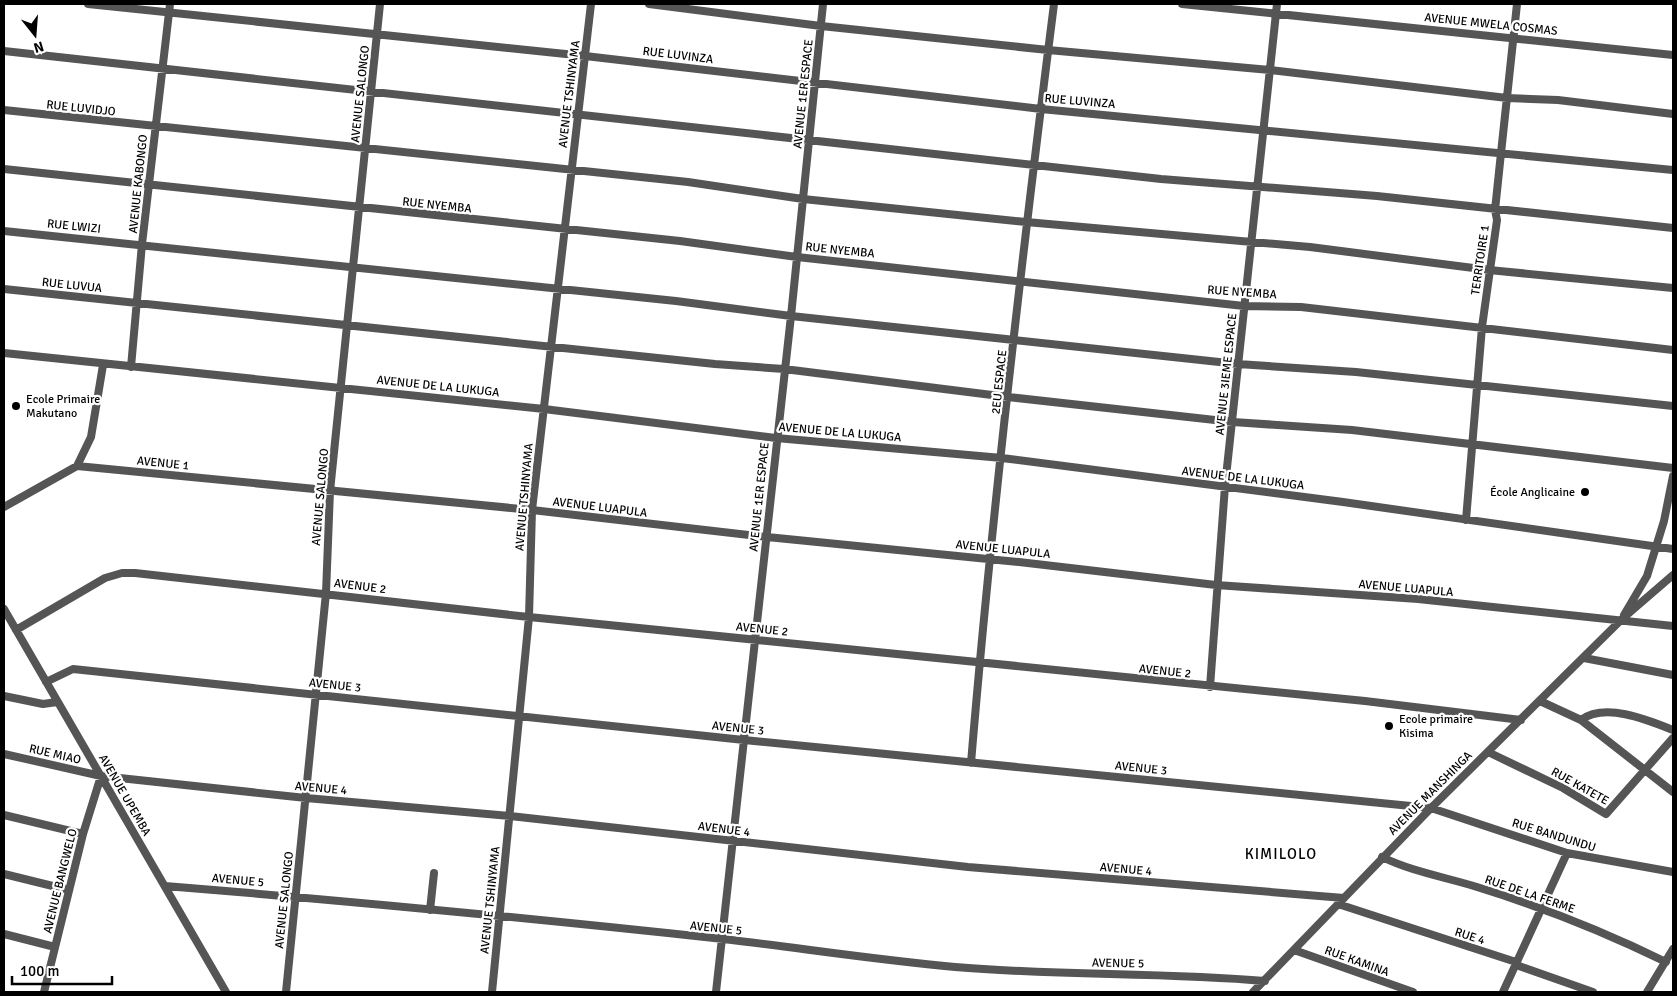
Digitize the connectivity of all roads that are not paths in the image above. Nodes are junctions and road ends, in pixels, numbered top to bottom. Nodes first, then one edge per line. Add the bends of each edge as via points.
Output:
1 (88, 4) edge
2 (380, 4) edge
3 (591, 4) edge
4 (649, 4) edge
5 (824, 4) edge
6 (1054, 4) edge
7 (1182, 4) edge
8 (1517, 4) edge
9 (169, 7) edge
10 (1277, 8) edge
11 (821, 26) junction
12 (378, 34) junction
13 (1514, 38) junction
14 (1048, 50) junction
15 (4, 51) edge
16 (1673, 55) edge
17 (585, 56) junction
18 (163, 69) junction
19 (1270, 70) junction
20 (816, 83) junction
21 (371, 91) junction
22 (1507, 98) junction
23 (1041, 109) junction
24 (4, 110) edge
25 (577, 113) junction
26 (1673, 114) edge
27 (156, 125) junction
28 (1264, 129) junction
29 (810, 141) junction
30 (365, 150) junction
31 (1501, 153) junction
32 (1034, 165) junction
33 (4, 169) edge
34 (1673, 170) edge
35 (570, 172) junction
36 (150, 184) junction
37 (1258, 185) junction
38 (803, 199) junction
39 (359, 208) junction
40 (1495, 210) junction
41 (1026, 222) junction
42 (1673, 228) edge
43 (566, 230) junction
44 (4, 231) edge
45 (1250, 243) junction
46 (142, 244) junction
47 (797, 257) junction
48 (354, 267) junction
49 (1489, 270) junction
50 (1021, 280) junction
51 (1673, 288) edge
52 (4, 289) edge
53 (559, 290) junction
54 (138, 303) junction
55 (1244, 306) junction
56 (791, 316) junction
57 (347, 324) junction
58 (1482, 327) junction
59 (1015, 339) junction
60 (552, 346) junction
61 (1673, 350) edge
62 (4, 353) edge
63 (1238, 364) junction
64 (103, 365) junction
65 (132, 367) junction
66 (784, 369) junction
67 (1477, 385) junction
68 (342, 388) junction
69 (1008, 397) junction
70 (1673, 406) edge
71 (544, 409) junction
72 (1233, 422) junction
73 (776, 438) junction
74 (1472, 443) junction
75 (1002, 458) junction
76 (77, 466) junction
77 (1673, 468) edge
78 (1673, 476) edge
79 (1225, 486) junction
80 (330, 491) junction
81 (4, 507) edge
82 (532, 510) junction
83 (1466, 520) junction
84 (766, 538) junction
85 (1655, 547) junction
86 (1673, 549) edge
87 (989, 559) junction
88 (1673, 575) edge
89 (1216, 585) junction
90 (326, 593) junction
91 (4, 609) edge
92 (529, 617) junction
93 (1622, 619) junction
94 (1673, 626) edge
95 (16, 630) junction
96 (754, 640) junction
97 (1584, 658) junction
98 (979, 663) junction
99 (1673, 675) edge
100 (46, 682) junction
101 (1210, 687) junction
102 (316, 694) junction
103 (4, 696) edge
104 (1540, 701) junction
105 (57, 702) junction
106 (520, 716) junction
107 (1521, 720) junction
108 (1581, 720) junction
109 (1673, 730) edge
110 (1673, 738) edge
111 (744, 740) junction
112 (1488, 752) junction
113 (4, 754) edge
114 (971, 763) junction
115 (1647, 769) junction
116 (101, 776) junction
117 (1673, 792) edge
118 (306, 798) junction
119 (1431, 808) junction
120 (4, 815) edge
121 (510, 816) junction
122 (83, 834) junction
123 (734, 842) junction
124 (1567, 854) junction
125 (1382, 857) junction
126 (1673, 872) edge
127 (434, 873) dead end
128 (4, 874) edge
129 (165, 886) junction
130 (69, 890) junction
131 (296, 896) junction
132 (1341, 901) junction
133 (1540, 909) junction
134 (430, 910) junction
135 (498, 918) junction
136 (4, 934) edge
137 (721, 939) junction
138 (55, 947) junction
139 (1673, 949) edge
140 (1294, 950) junction
141 (1516, 962) junction
142 (1666, 962) junction
143 (1265, 981) junction
144 (44, 992) edge
145 (226, 992) edge
146 (286, 992) edge
147 (492, 992) edge
148 (716, 992) edge
149 (1253, 992) edge
150 (1413, 992) edge
151 (1503, 992) edge
152 (1593, 992) edge
153 (1647, 992) edge

1 - 9 street, RUE LUVINZA
2 - 12 street, AVENUE SALONGO
3 - 17 street, AVENUE TSHINYAMA
4 - 11 street
5 - 11 street, AVENUE 1ER ESPACE
6 - 14 street, 2EU ESPACE
7 - 10 street, AVENUE MWELA COSMAS
8 - 13 street, TERRITOIRE 1
9 - 12 street, RUE LUVINZA
9 - 18 street, AVENUE KABONGO
10 - 13 street, AVENUE MWELA COSMAS
10 - 19 street, AVENUE 3IEME ESPACE
11 - 14 street
11 - 20 street, AVENUE 1ER ESPACE
12 - 17 street, RUE LUVINZA
12 - 21 street, AVENUE SALONGO
13 - 16 street, AVENUE MWELA COSMAS
13 - 22 street, TERRITOIRE 1
14 - 19 street
14 - 23 street, 2EU ESPACE
15 - 18 street
17 - 20 street, RUE LUVINZA
17 - 25 street, AVENUE TSHINYAMA
18 - 21 street
18 - 27 street, AVENUE KABONGO
19 - 22 street
19 - 28 street, AVENUE 3IEME ESPACE
20 - 23 street, RUE LUVINZA
20 - 29 street, AVENUE 1ER ESPACE
21 - 25 street
21 - 30 street, AVENUE SALONGO
22 - 26 street via 1558,100
22 - 31 street, TERRITOIRE 1
23 - 28 street, RUE LUVINZA
23 - 32 street, 2EU ESPACE
24 - 27 street, RUE LUVIDJO
25 - 29 street
25 - 35 street, AVENUE TSHINYAMA
27 - 30 street, RUE LUVIDJO
27 - 36 street, AVENUE KABONGO
28 - 31 street, RUE LUVINZA
28 - 37 street, AVENUE 3IEME ESPACE
29 - 32 street
29 - 38 street, AVENUE 1ER ESPACE
30 - 35 street, RUE LUVIDJO
30 - 39 street, AVENUE SALONGO
31 - 34 street, RUE LUVINZA
31 - 40 street, TERRITOIRE 1
32 - 37 street via 1161,179
32 - 41 street, 2EU ESPACE
33 - 36 street, RUE NYEMBA
35 - 38 street, RUE LUVIDJO via 688,182
35 - 43 street, AVENUE TSHINYAMA
36 - 39 street, RUE NYEMBA
36 - 46 street, AVENUE KABONGO
37 - 40 street
37 - 45 street, AVENUE 3IEME ESPACE
38 - 41 street, RUE LUVIDJO
38 - 47 street, AVENUE 1ER ESPACE
39 - 43 street, RUE NYEMBA
39 - 48 street, AVENUE SALONGO
40 - 42 street
40 - 49 street, TERRITOIRE 1 via 1497,220
41 - 45 street, RUE LUVIDJO
41 - 50 street, 2EU ESPACE
43 - 47 street, RUE NYEMBA
43 - 53 street, AVENUE TSHINYAMA
44 - 46 street, RUE LWIZI
45 - 49 street, RUE LUVIDJO
45 - 55 street, AVENUE 3IEME ESPACE
46 - 48 street, RUE LWIZI
46 - 54 street, AVENUE KABONGO
47 - 50 street, RUE NYEMBA
47 - 56 street, AVENUE 1ER ESPACE
48 - 53 street, RUE LWIZI
48 - 57 street, AVENUE SALONGO
49 - 51 street, RUE LUVIDJO
49 - 58 street, TERRITOIRE 1
50 - 55 street, RUE NYEMBA
50 - 59 street, 2EU ESPACE
52 - 54 street, RUE LUVUA
53 - 56 street, RUE LWIZI
53 - 60 street, AVENUE TSHINYAMA
54 - 57 street, RUE LUVUA
54 - 65 street, AVENUE KABONGO
55 - 58 street, RUE NYEMBA via 1301,307
55 - 63 street, AVENUE 3IEME ESPACE
56 - 59 street, RUE LWIZI
56 - 66 street, AVENUE 1ER ESPACE
57 - 60 street, RUE LUVUA
57 - 68 street, AVENUE SALONGO
58 - 61 street, RUE NYEMBA
58 - 67 street, TERRITOIRE 1
59 - 63 street, RUE LWIZI
59 - 69 street, 2EU ESPACE
60 - 66 street, RUE LUVUA
60 - 71 street, AVENUE TSHINYAMA
62 - 64 street, AVENUE DE LA LUKUGA
63 - 67 street, RUE LWIZI
63 - 72 street, AVENUE 3IEME ESPACE
64 - 65 street, AVENUE DE LA LUKUGA
64 - 76 street via 91,438
65 - 68 street, AVENUE DE LA LUKUGA
66 - 69 street, RUE LUVUA
66 - 73 street, AVENUE 1ER ESPACE
67 - 70 street, RUE LWIZI
67 - 74 street, TERRITOIRE 1
68 - 71 street, AVENUE DE LA LUKUGA
68 - 80 street, AVENUE SALONGO
69 - 72 street, RUE LUVUA
69 - 75 street, 2EU ESPACE
71 - 73 street, AVENUE DE LA LUKUGA
71 - 82 street, AVENUE TSHINYAMA
72 - 74 street, RUE LUVUA
72 - 79 street, AVENUE 3IEME ESPACE
73 - 75 street, AVENUE DE LA LUKUGA
73 - 84 street, AVENUE 1ER ESPACE
74 - 77 street, RUE LUVUA
74 - 83 street, TERRITOIRE 1
75 - 79 street, AVENUE DE LA LUKUGA
75 - 87 street, 2EU ESPACE
76 - 80 street, AVENUE 1
76 - 81 street
78 - 85 street via 1664,522
79 - 83 street, AVENUE DE LA LUKUGA
79 - 89 street, AVENUE 3IEME ESPACE
80 - 82 street, AVENUE LUAPULA
80 - 90 street, AVENUE SALONGO
82 - 84 street, AVENUE LUAPULA
82 - 92 street, AVENUE TSHINYAMA
83 - 85 street, AVENUE DE LA LUKUGA
84 - 87 street, AVENUE LUAPULA
84 - 96 street, AVENUE 1ER ESPACE
85 - 86 street, AVENUE DE LA LUKUGA
85 - 93 street via 1647,576
87 - 89 street, AVENUE LUAPULA
87 - 98 street, 2EU ESPACE
88 - 93 street, AVENUE MANSHINGA
89 - 93 street, AVENUE LUAPULA via 1418,599
89 - 101 street, AVENUE 3IEME ESPACE
90 - 92 street, AVENUE 2
90 - 95 street, AVENUE 2 via 122,573 105,578
90 - 102 street, AVENUE SALONGO
91 - 95 street, AVENUE UPEMBA
92 - 96 street, AVENUE 2
92 - 106 street, AVENUE TSHINYAMA
93 - 94 street, AVENUE LUAPULA
93 - 97 street, AVENUE MANSHINGA
95 - 100 street, AVENUE UPEMBA
96 - 98 street, AVENUE 2
96 - 111 street, AVENUE 1ER ESPACE
97 - 99 street
97 - 104 street, AVENUE MANSHINGA
98 - 101 street, AVENUE 2
98 - 114 street, 2EU ESPACE
100 - 102 street, AVENUE 3 via 73,669
100 - 105 street, AVENUE UPEMBA
101 - 107 street, AVENUE 2
102 - 106 street, AVENUE 3
102 - 118 street, AVENUE SALONGO
103 - 105 street via 43,704
104 - 107 street, AVENUE MANSHINGA
104 - 108 street
105 - 116 street, AVENUE UPEMBA
106 - 111 street, AVENUE 3
106 - 121 street, AVENUE TSHINYAMA
107 - 112 street, AVENUE MANSHINGA
108 - 109 street via 1599,712 1614,713
108 - 115 street
110 - 115 street, RUE KATETE
111 - 114 street, AVENUE 3
111 - 123 street, AVENUE 1ER ESPACE
112 - 115 street, RUE KATETE via 1563,788 1606,814
112 - 119 street, AVENUE MANSHINGA
113 - 116 street, RUE MIAO
114 - 119 street, AVENUE 3
115 - 117 street
116 - 118 street, AVENUE 4
116 - 122 street, AVENUE BANGWELO
116 - 129 street, AVENUE UPEMBA
118 - 121 street, AVENUE 4
118 - 131 street, AVENUE SALONGO
119 - 124 street, RUE BANDUNDU
119 - 125 street, AVENUE MANSHINGA
120 - 122 street
121 - 123 street, AVENUE 4
121 - 135 street, AVENUE TSHINYAMA
122 - 130 street, AVENUE BANGWELO
123 - 132 street, AVENUE 4
123 - 137 street, AVENUE 1ER ESPACE
124 - 126 street, RUE BANDUNDU
124 - 133 street
125 - 132 street, AVENUE MANSHINGA
125 - 133 street, RUE DE LA FERME via 1417,872 1475,886
127 - 134 street
128 - 130 street
129 - 131 street, AVENUE 5
129 - 145 street, AVENUE UPEMBA
130 - 138 street, AVENUE BANGWELO
131 - 134 street, AVENUE 5
131 - 146 street, AVENUE SALONGO
132 - 140 street, AVENUE MANSHINGA
132 - 141 street, RUE 4
133 - 141 street
133 - 142 street, RUE DE LA FERME via 1604,932
134 - 135 street, AVENUE 5
135 - 137 street, AVENUE 5
135 - 147 street, AVENUE TSHINYAMA
136 - 138 street
137 - 143 street, AVENUE 5 via 956,967
137 - 148 street, AVENUE 1ER ESPACE
138 - 144 street, AVENUE BANGWELO
139 - 142 street
140 - 143 street, AVENUE MANSHINGA
140 - 150 street, RUE KAMINA
141 - 151 street
141 - 152 street, RUE 4 via 1519,966
142 - 153 street
143 - 149 street, AVENUE MANSHINGA

